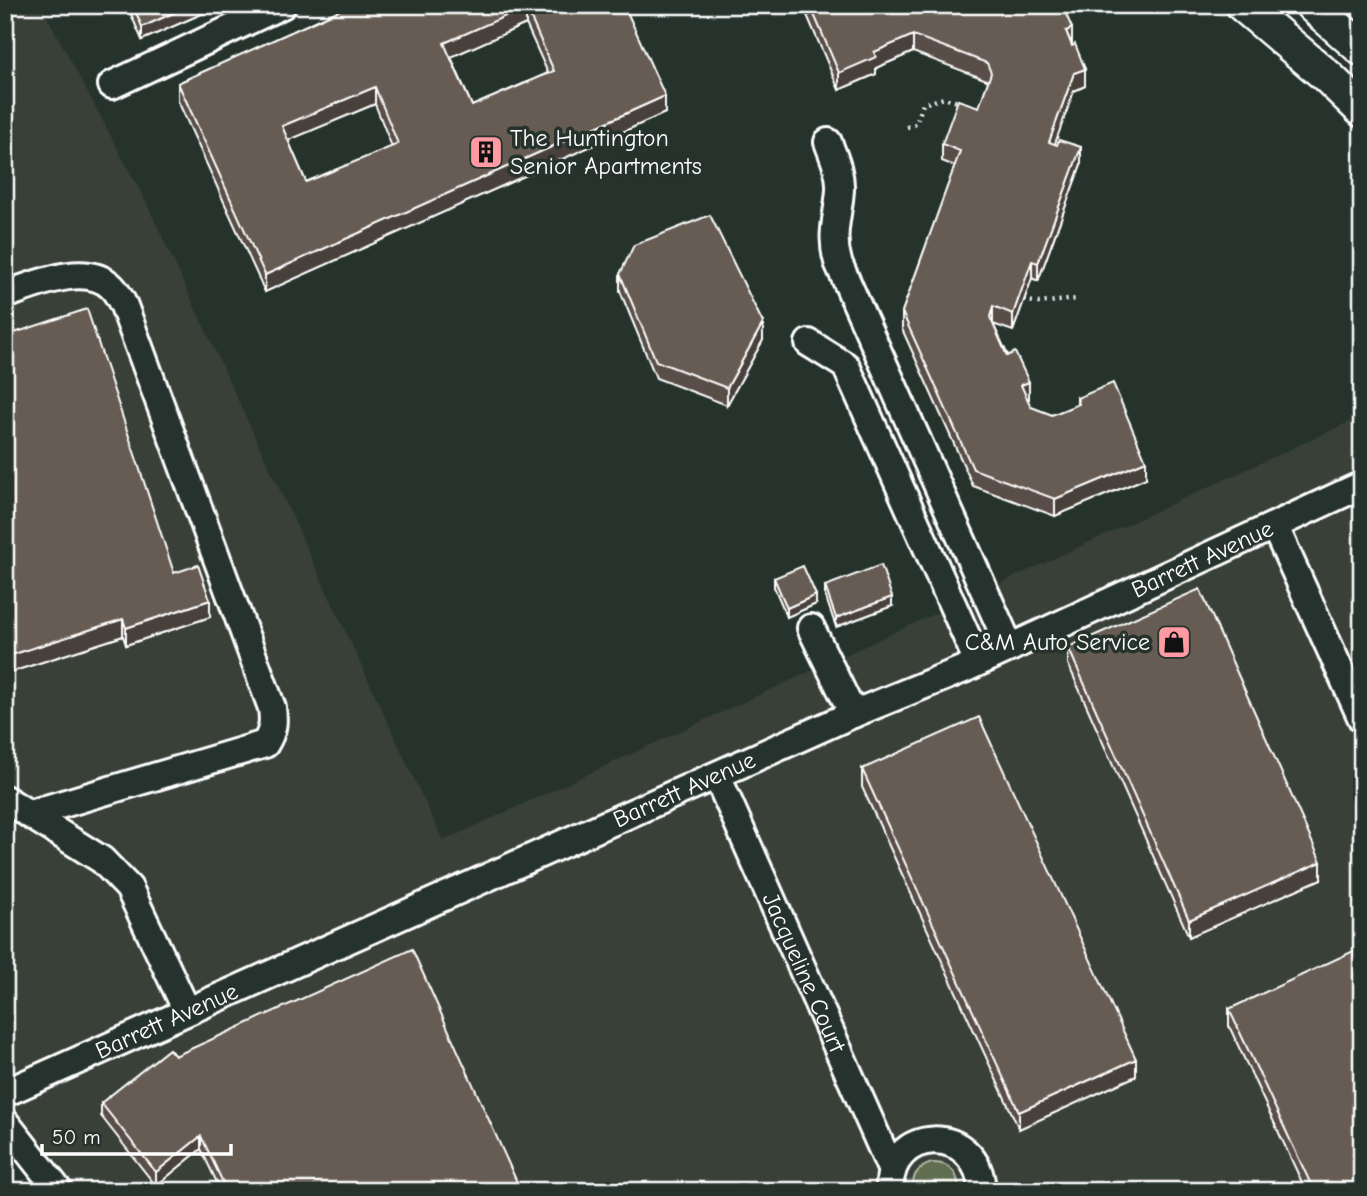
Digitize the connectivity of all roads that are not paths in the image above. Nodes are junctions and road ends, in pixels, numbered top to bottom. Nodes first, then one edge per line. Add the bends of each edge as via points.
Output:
1 (282, 5) edge
2 (1242, 5) edge
3 (1312, 5) edge
4 (1362, 49) edge
5 (112, 85) dead end
6 (1362, 110) edge
7 (828, 142) dead end
8 (5, 295) edge
9 (809, 343) dead end
10 (1362, 485) edge
11 (1275, 527) junction
12 (810, 628) dead end
13 (1010, 648) junction
14 (978, 662) junction
15 (853, 714) junction
16 (1362, 719) edge
17 (717, 776) junction
18 (5, 799) edge
19 (29, 814) junction
20 (187, 1011) junction
21 (5, 1093) edge
22 (5, 1122) edge
23 (891, 1181) edge
24 (58, 1191) edge
25 (982, 1191) edge

1 - 5 street
2 - 6 main road
3 - 4 main road
7 - 13 street via 840,190 833,246 838,262
8 - 19 street via 55,278 85,275 114,288 258,669 274,723 265,744
9 - 14 street via 846,366
10 - 11 street, Barrett Avenue
11 - 13 street, Barrett Avenue
11 - 16 street
12 - 15 street
13 - 14 street, Barrett Avenue
14 - 15 street, Barrett Avenue
15 - 17 street, Barrett Avenue
17 - 20 street, Barrett Avenue
17 - 23 street, Jacqueline Court
18 - 19 street
19 - 20 street via 102,860 129,888
20 - 21 street, Barrett Avenue
22 - 24 street
23 - 25 street, Jacqueline Court via 899,1158 909,1148 937,1139 952,1142 975,1161

